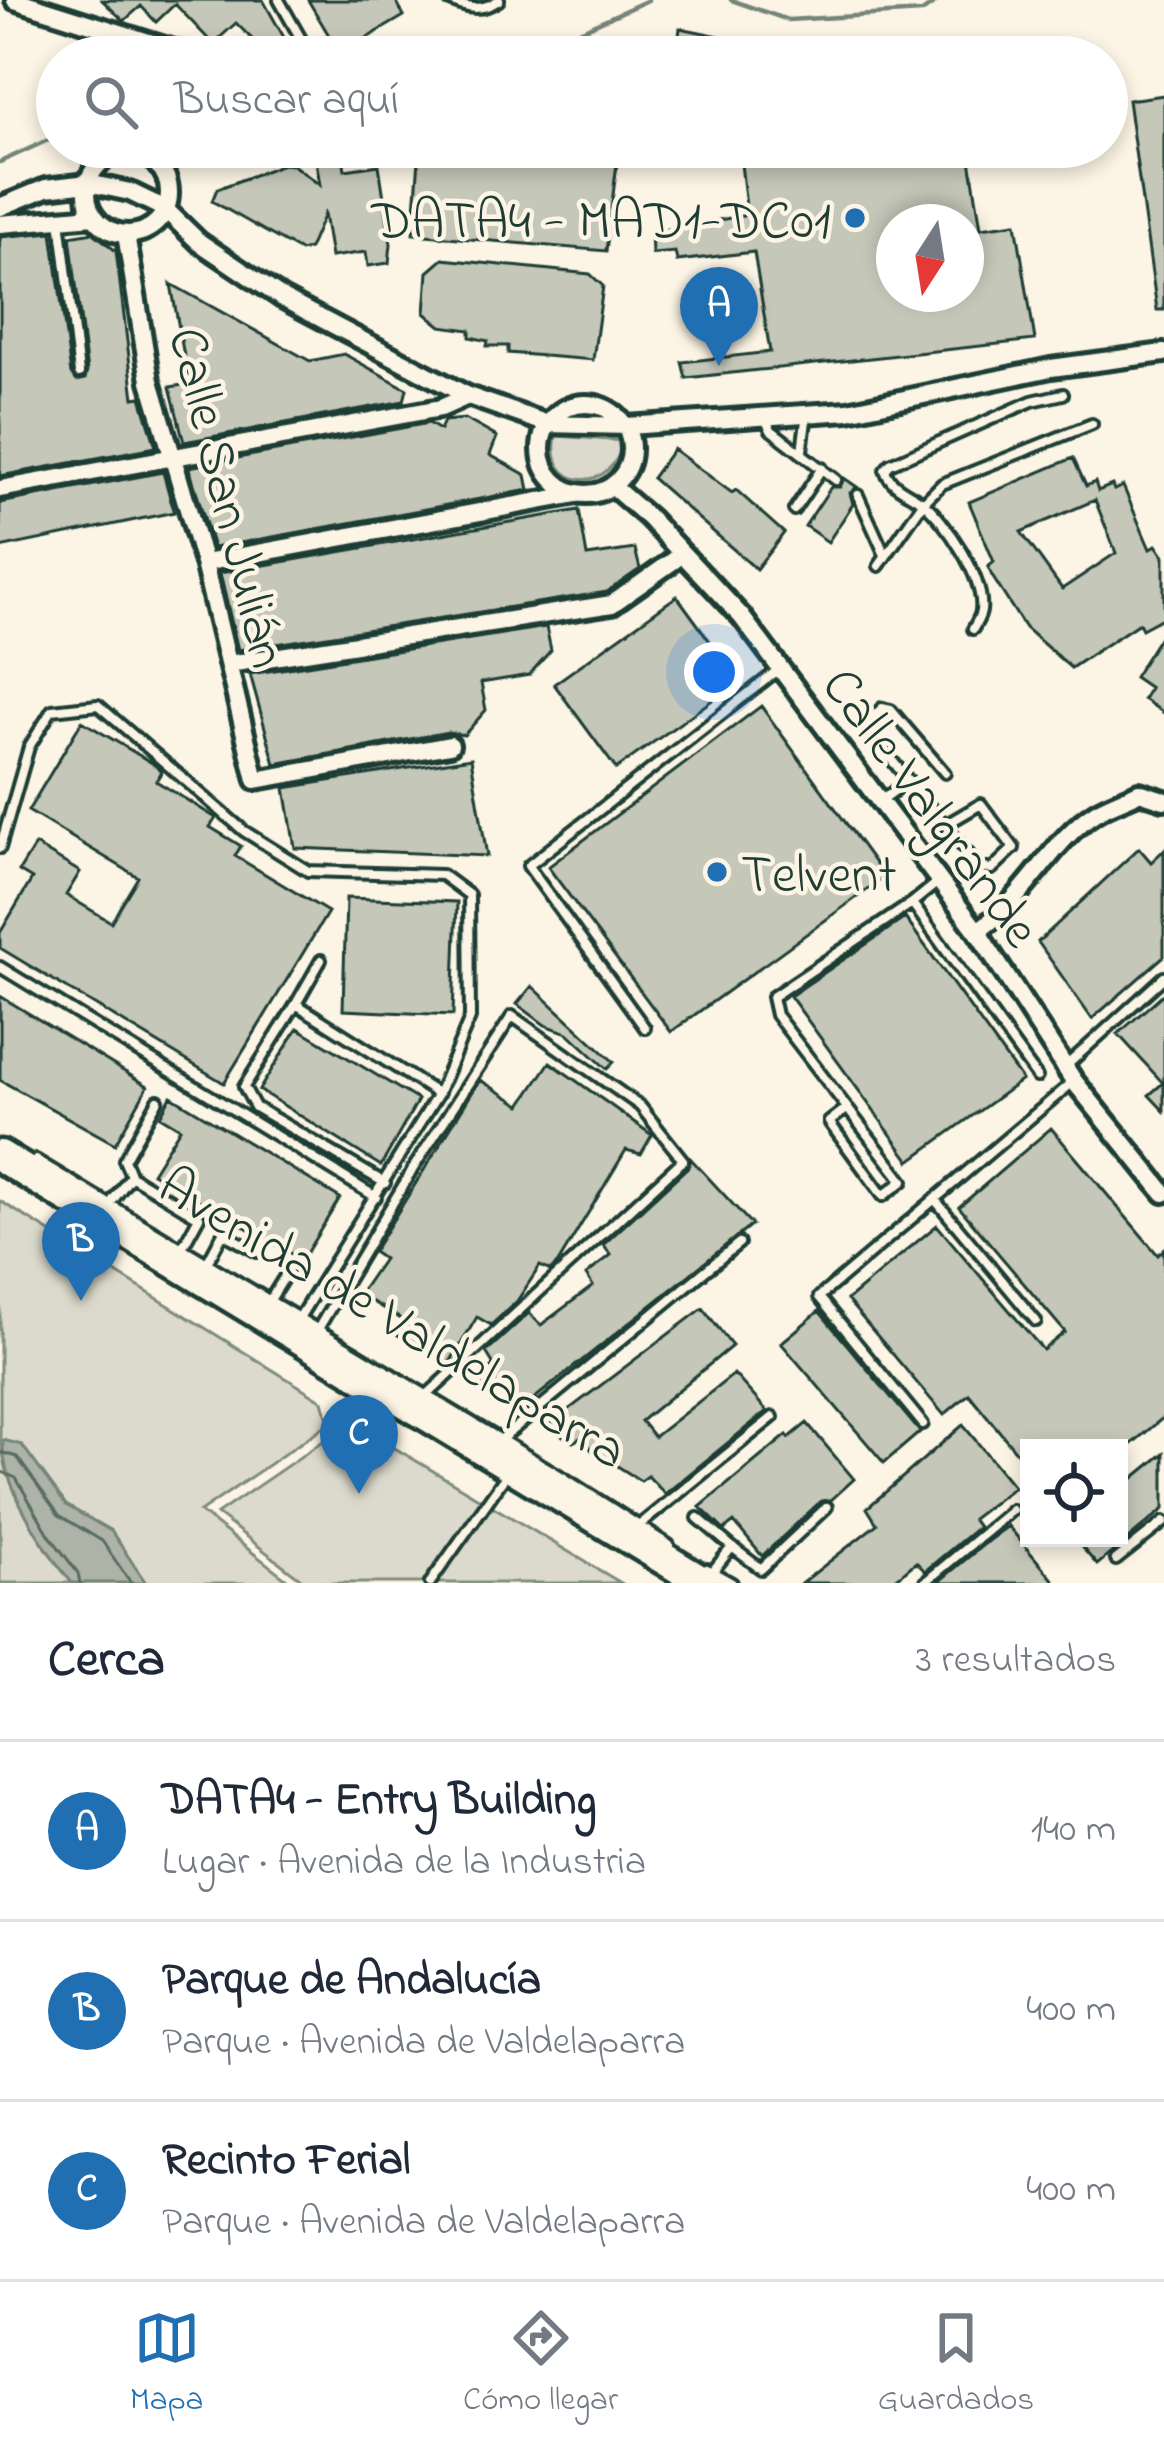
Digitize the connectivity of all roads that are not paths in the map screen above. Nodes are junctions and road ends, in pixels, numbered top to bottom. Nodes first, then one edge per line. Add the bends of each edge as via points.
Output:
1 (14, 0) edge
2 (279, 0) edge
3 (448, 0) edge
4 (499, 0) edge
5 (129, 36) edge
6 (299, 36) edge
7 (97, 168) edge
8 (159, 168) edge
9 (88, 183) junction
10 (0, 207) edge
11 (165, 209) junction
12 (94, 216) junction
13 (60, 218) junction
14 (0, 224) edge
15 (125, 234) junction
16 (1164, 353) edge
17 (79, 374) dead end
18 (1063, 394) dead end
19 (468, 396) junction
20 (807, 413) junction
21 (763, 416) junction
22 (548, 424) junction
23 (1092, 424) dead end
24 (627, 426) junction
25 (802, 452) junction
26 (173, 456) junction
27 (822, 468) junction
28 (836, 480) dead end
29 (613, 486) junction
30 (0, 489) edge
31 (577, 494) junction
32 (858, 495) dead end
33 (923, 503) junction
34 (794, 510) dead end
35 (683, 554) junction
36 (885, 557) junction
37 (205, 563) junction
38 (879, 566) dead end
39 (974, 629) dead end
40 (229, 664) junction
41 (779, 669) junction
42 (450, 745) dead end
43 (945, 772) dead end
44 (908, 781) junction
45 (1164, 800) edge
46 (878, 803) junction
47 (945, 825) junction
48 (0, 848) edge
49 (938, 882) junction
50 (912, 903) junction
51 (976, 931) junction
52 (321, 960) dead end
53 (0, 967) edge
54 (1164, 976) edge
55 (296, 1004) junction
56 (645, 1028) dead end
57 (1069, 1074) junction
58 (1036, 1077) dead end
59 (438, 1094) junction
60 (158, 1100) dead end
61 (847, 1108) junction
62 (13, 1155) edge
63 (131, 1176) junction
64 (0, 1179) edge
65 (385, 1183) junction
66 (1164, 1193) edge
67 (376, 1197) junction
68 (936, 1201) junction
69 (110, 1204) junction
70 (739, 1243) dead end
71 (182, 1248) junction
72 (257, 1252) dead end
73 (207, 1263) junction
74 (288, 1271) dead end
75 (270, 1300) junction
76 (299, 1318) junction
77 (1036, 1321) dead end
78 (318, 1329) junction
79 (426, 1396) junction
80 (773, 1418) dead end
81 (923, 1424) dead end
82 (500, 1441) junction
83 (566, 1479) junction
84 (502, 1481) junction
85 (827, 1508) dead end
86 (584, 1510) junction
87 (1012, 1510) dead end
88 (698, 1518) dead end
89 (1164, 1522) edge
90 (632, 1530) junction
91 (733, 1547) junction
92 (1116, 1560) dead end
93 (694, 1572) edge
94 (430, 1583) edge
95 (732, 1583) edge
96 (924, 1583) edge

1 - 5 street
2 - 6 lane
3 - 4 lane via 486,9
7 - 9 street
8 - 11 street via 168,187
9 - 10 street via 46,188
9 - 11 street
9 - 12 street
11 - 15 street via 149,228
11 - 19 street via 282,298
12 - 13 street
12 - 15 street
13 - 14 street
13 - 17 lane
15 - 26 street, Calle San Julián via 150,381
16 - 20 street
18 - 33 lane via 890,464 889,481
19 - 22 street
19 - 26 street via 440,408
20 - 21 street
20 - 25 lane
21 - 24 street
21 - 25 lane
22 - 24 street
22 - 31 street via 544,466
23 - 33 lane via 942,484
24 - 29 street via 632,453
25 - 27 lane
26 - 30 street
26 - 37 street, Calle San Julián
27 - 28 lane
27 - 34 lane
29 - 31 street
29 - 35 street, Calle Valgrande
31 - 37 street
32 - 36 lane
33 - 36 lane
33 - 39 lane via 956,541 979,588
35 - 40 street via 612,604
35 - 41 street, Calle Valgrande
36 - 38 lane
37 - 40 street, Calle San Julián
40 - 42 street, Calle San Julián via 256,780
41 - 46 street, Calle Valgrande
41 - 56 lane via 528,866
43 - 44 lane via 882,708 866,727
44 - 46 lane
44 - 47 lane
45 - 51 street via 1139,792 1094,813 1005,913
46 - 49 street, Calle Valgrande
47 - 47 lane via 981,804 1014,848 992,868 980,868
48 - 59 lane via 29,747 52,710 98,705 244,831 308,871 442,874 469,895 470,1018
49 - 50 lane
49 - 51 street, Calle Valgrande
50 - 58 lane
50 - 61 lane via 772,997 776,1015
51 - 57 street, Calle Valgrande
52 - 55 lane
53 - 67 lane
54 - 57 lane
55 - 59 lane
55 - 65 lane via 244,1087 255,1107
57 - 66 street, Calle Valgrande
57 - 68 lane
59 - 65 lane
60 - 63 lane via 124,1160
61 - 61 lane via 829,1122 883,1196 903,1181
62 - 69 lane, Avenida de Valdelaparra
62 - 86 highway, Avenida de Valdelaparra
63 - 69 lane
63 - 71 lane via 199,1216
64 - 84 highway, Avenida de Valdelaparra
65 - 67 lane
67 - 76 lane
68 - 77 lane
68 - 81 lane via 819,1297
69 - 71 lane, Avenida de Valdelaparra
70 - 82 lane
71 - 73 lane, Avenida de Valdelaparra
72 - 73 lane via 224,1233
73 - 75 lane, Avenida de Valdelaparra
74 - 75 lane
75 - 76 lane, Avenida de Valdelaparra
76 - 78 lane, Avenida de Valdelaparra
78 - 79 lane, Avenida de Valdelaparra
78 - 79 lane via 512,1016 640,1106 683,1160
79 - 82 lane, Avenida de Valdelaparra
80 - 90 lane
82 - 83 lane, Avenida de Valdelaparra
83 - 86 highway
83 - 90 lane, Avenida de Valdelaparra
84 - 93 highway, Avenida de Valdelaparra
84 - 94 lane
85 - 91 lane via 761,1569
86 - 90 highway, Avenida de Valdelaparra
87 - 96 lane
88 - 91 lane
89 - 92 lane
90 - 93 highway, Avenida de Valdelaparra
91 - 93 lane
93 - 95 lane, Avenida de Valdelaparra

